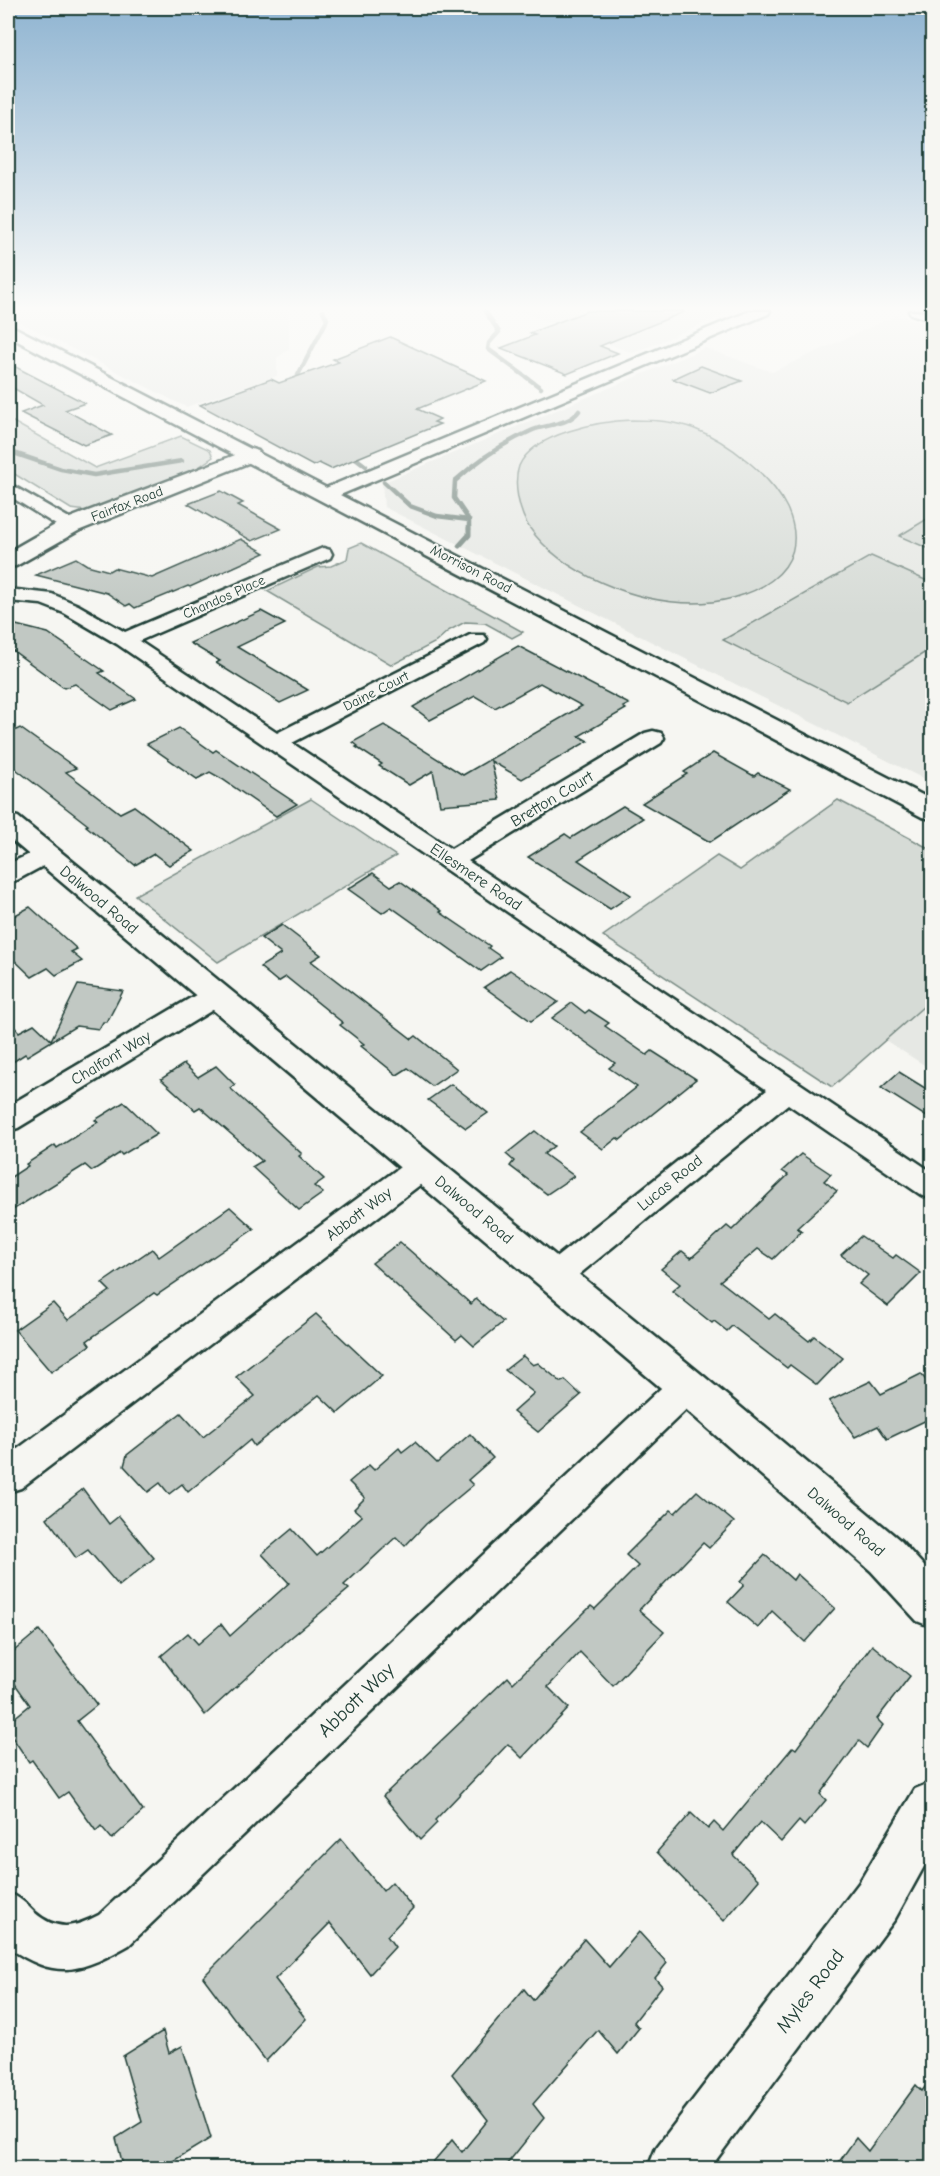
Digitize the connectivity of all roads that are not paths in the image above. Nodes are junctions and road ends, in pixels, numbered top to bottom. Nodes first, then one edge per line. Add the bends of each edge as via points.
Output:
1 (169, 413) edge
2 (521, 413) edge
3 (251, 455) junction
4 (8, 488) edge
5 (327, 494) junction
6 (70, 526) junction
7 (323, 554) dead end
8 (8, 561) edge
9 (8, 595) edge
10 (477, 639) dead end
11 (124, 640) junction
12 (653, 738) dead end
13 (275, 743) junction
14 (933, 811) edge
15 (8, 823) edge
16 (45, 855) junction
17 (451, 860) junction
18 (8, 874) edge
19 (215, 996) junction
20 (786, 1090) junction
21 (8, 1120) edge
22 (422, 1167) junction
23 (933, 1187) edge
24 (554, 1277) junction
25 (687, 1386) junction
26 (8, 1476) edge
27 (932, 1613) edge
28 (933, 1806) edge
29 (8, 1915) edge
30 (676, 2169) edge

1 - 3 street, Morrison Road
2 - 5 street
3 - 5 street, Morrison Road
3 - 6 street, Fairfax Road
4 - 6 street
5 - 14 street, Morrison Road
6 - 8 street, Fairfax Road
7 - 11 street, Chandos Place
9 - 11 street, Ellesmere Road via 45,598
10 - 13 street, Daine Court
11 - 13 street, Ellesmere Road
12 - 17 street, Bretton Court
13 - 17 street, Ellesmere Road
15 - 16 street, Dalwood Road
16 - 18 street
16 - 19 street, Dalwood Road
17 - 20 street, Ellesmere Road
19 - 21 street, Chalfont Way
19 - 22 street, Dalwood Road
20 - 23 street, Ellesmere Road
20 - 24 street, Lucas Road
22 - 24 street, Dalwood Road
22 - 26 street, Abbott Way
24 - 25 street, Dalwood Road
25 - 27 street, Dalwood Road via 886,1556
25 - 29 street, Abbott Way via 114,1930 89,1944 63,1948 37,1941
28 - 30 street, Myles Road via 877,1901

